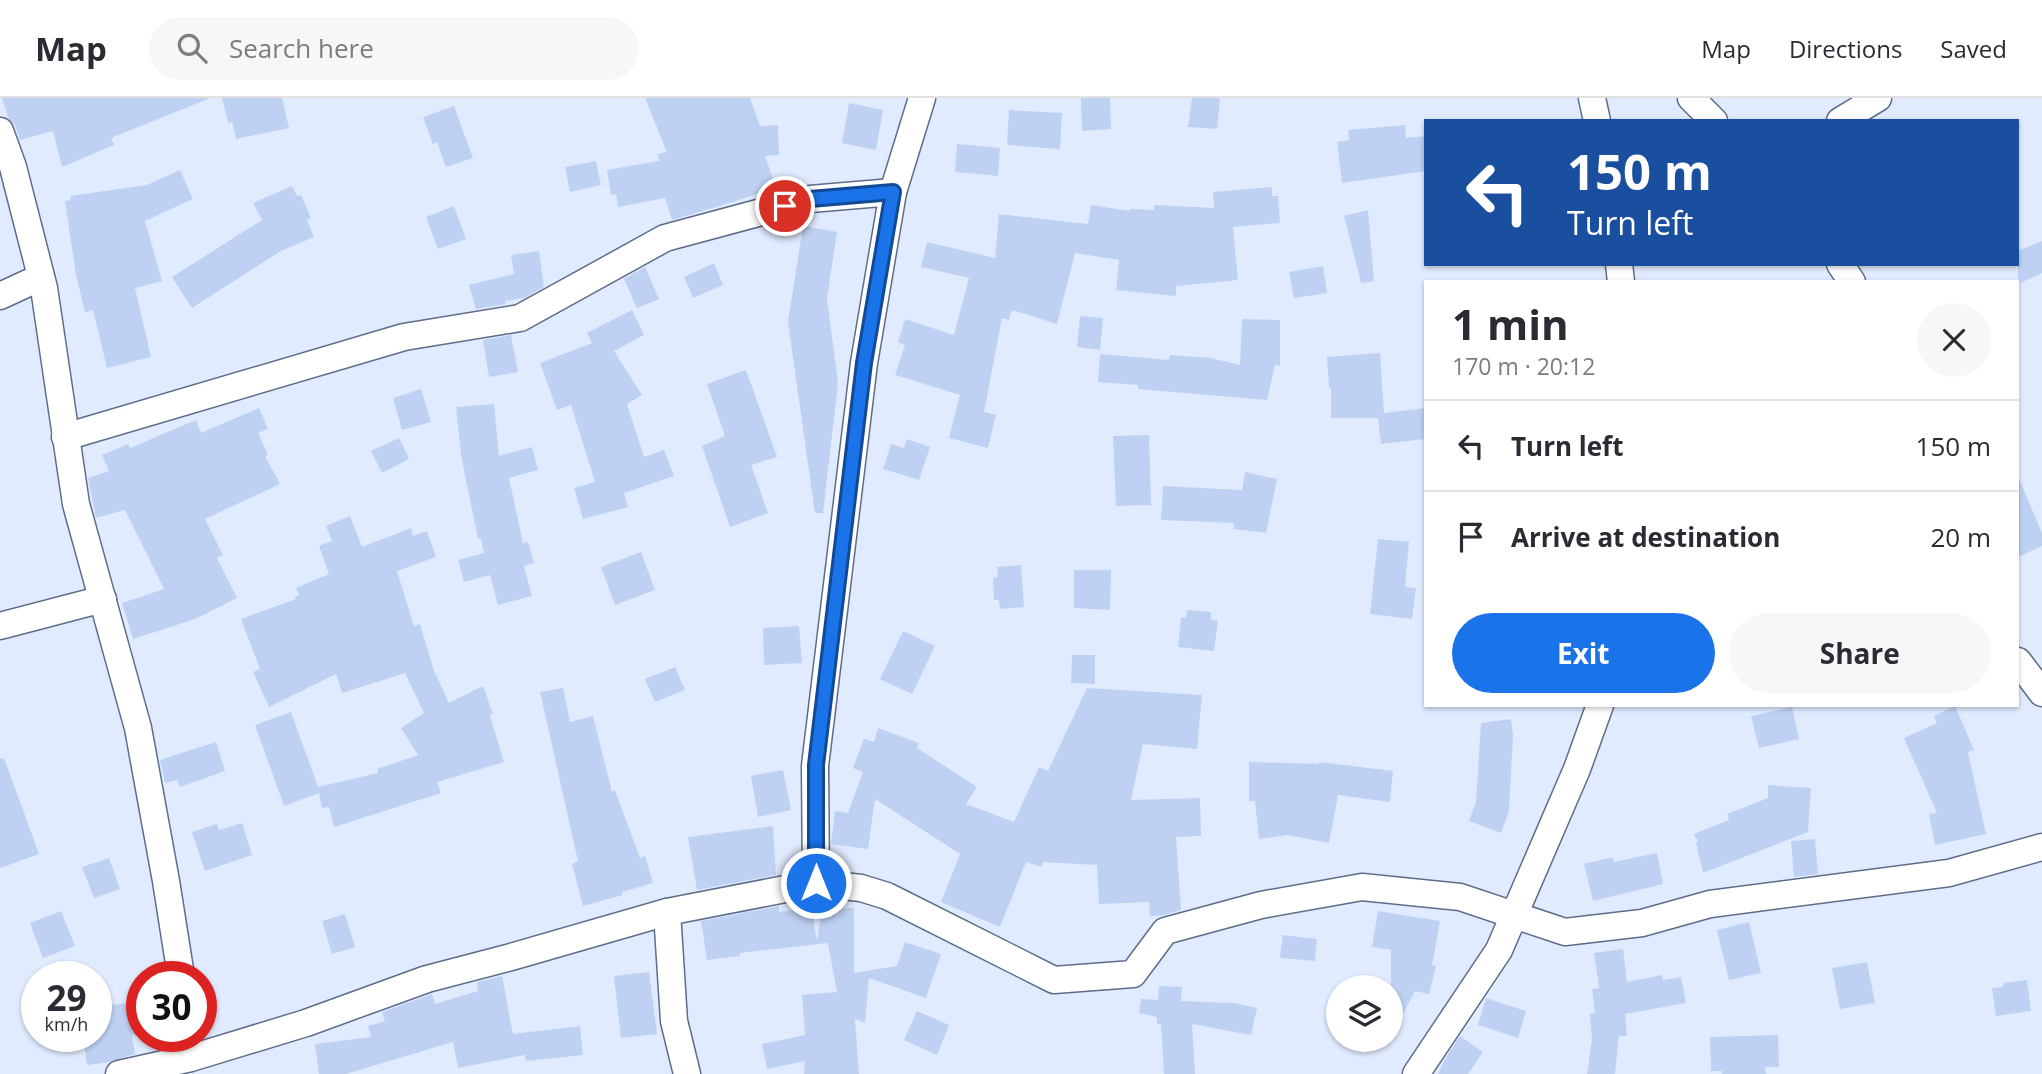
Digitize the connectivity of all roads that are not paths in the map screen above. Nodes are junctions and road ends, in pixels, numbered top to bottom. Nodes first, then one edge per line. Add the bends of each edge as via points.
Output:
1 (922, 98) edge
2 (1592, 98) edge
3 (1691, 98) edge
4 (1878, 98) edge
5 (1597, 119) edge
6 (1712, 119) edge
7 (1842, 119) edge
8 (0, 131) edge
9 (893, 192) junction
10 (41, 277) junction
11 (0, 296) edge
12 (65, 437) junction
13 (103, 599) junction
14 (0, 626) edge
15 (2019, 662) edge
16 (2042, 694) edge
17 (1599, 707) edge
18 (2042, 846) edge
19 (816, 883) junction
20 (667, 912) junction
21 (1512, 915) junction
22 (179, 961) edge
23 (190, 1056) edge
24 (119, 1074) edge
25 (687, 1074) edge
26 (1416, 1074) edge

1 - 9 street
2 - 5 street
3 - 6 street
4 - 7 street
8 - 10 street
9 - 12 street via 810,199 665,237 520,318 404,337
9 - 19 street via 864,363 816,765
10 - 11 street
10 - 12 street
12 - 13 street via 76,504
13 - 14 street
13 - 22 street via 138,728
15 - 16 street
17 - 21 street
18 - 21 street via 1949,873 1710,904 1642,923 1565,932
19 - 20 street
19 - 21 street via 887,896 1054,980 1133,974 1165,931 1261,905 1362,887 1460,897
20 - 23 street via 427,979 306,1023
20 - 25 street via 674,1021
21 - 26 street via 1499,950
23 - 24 street

